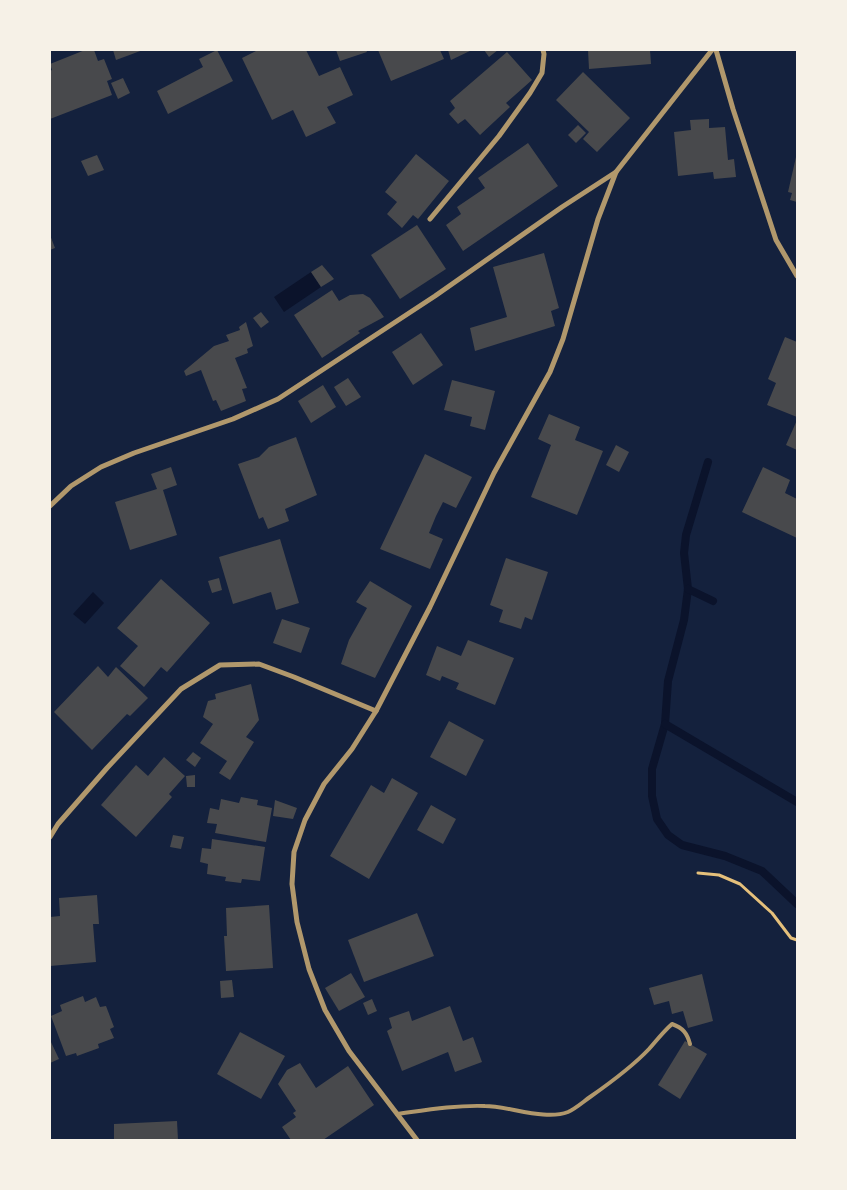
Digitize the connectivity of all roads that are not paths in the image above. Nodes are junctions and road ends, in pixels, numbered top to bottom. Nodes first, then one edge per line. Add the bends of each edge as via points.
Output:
1 (543, 50) edge
2 (714, 50) edge
3 (616, 172) junction
4 (430, 219) dead end
5 (797, 276) edge
6 (50, 506) edge
7 (376, 711) junction
8 (50, 837) edge
9 (690, 1044) dead end
10 (397, 1114) junction
11 (417, 1140) edge

1 - 4 street via 542,72 530,93
2 - 3 street
2 - 5 street via 776,240
3 - 6 street via 278,399 233,419 101,467 71,486
3 - 7 street via 550,372 494,473
7 - 8 street via 259,664 220,665 181,689 107,768
7 - 10 street via 324,784 305,820 294,852 292,884 297,922 309,969 325,1010 349,1051
9 - 10 lane via 681,1027 672,1024 610,1083 568,1112 538,1114 484,1106 444,1107
10 - 11 street

